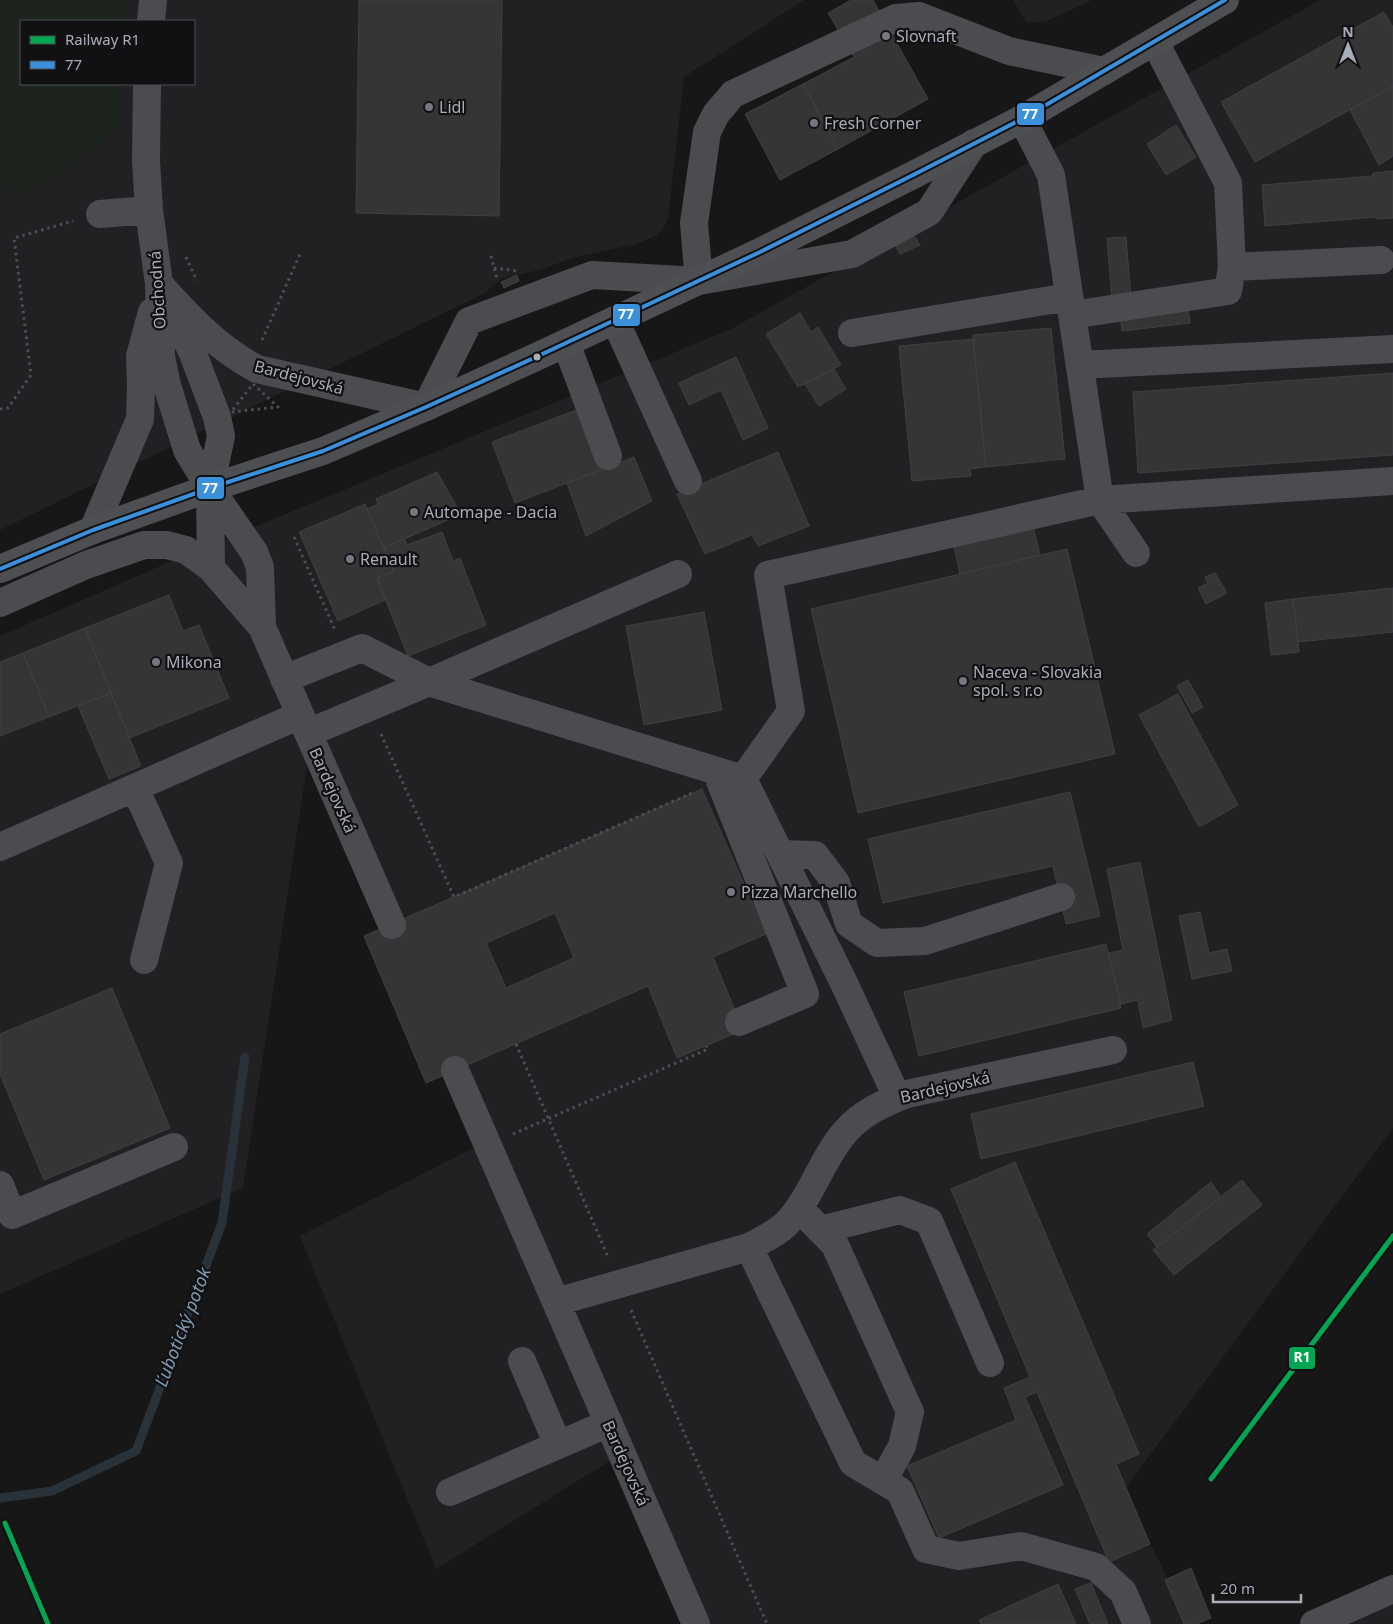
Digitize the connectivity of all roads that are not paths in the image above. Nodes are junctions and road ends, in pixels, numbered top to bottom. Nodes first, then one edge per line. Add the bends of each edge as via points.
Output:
1 (153, 0) edge
2 (1225, 0) edge
3 (151, 20) edge
4 (1155, 42) junction
5 (1104, 71) junction
6 (147, 85) edge
7 (1022, 118) junction
8 (974, 143) junction
9 (149, 210) junction
10 (100, 214) road end
11 (1381, 260) dead end
12 (1232, 267) junction
13 (699, 281) junction
14 (159, 284) junction
15 (1071, 306) junction
16 (615, 320) junction
17 (852, 333) dead end
18 (566, 343) junction
19 (1393, 349) edge
20 (1080, 365) junction
21 (426, 407) junction
22 (608, 456) dead end
23 (688, 481) dead end
24 (1393, 481) edge
25 (210, 488) junction
26 (1100, 500) junction
27 (93, 530) junction
28 (1136, 553) dead end
29 (0, 568) edge
30 (211, 568) junction
31 (678, 574) dead end
32 (0, 604) edge
33 (262, 627) junction
34 (284, 679) junction
35 (428, 682) junction
36 (304, 724) junction
37 (727, 778) junction
38 (135, 788) junction
39 (0, 846) edge
40 (780, 854) junction
41 (1061, 897) dead end
42 (392, 925) tunnel mouth
43 (144, 960) dead end
44 (739, 1022) dead end
45 (1113, 1050) dead end
46 (455, 1070) tunnel mouth
47 (898, 1098) junction
48 (174, 1147) dead end
49 (0, 1185) edge
50 (799, 1208) junction
51 (820, 1230) junction
52 (749, 1247) junction
53 (556, 1302) junction
54 (522, 1361) dead end
55 (990, 1363) dead end
56 (609, 1423) junction
57 (558, 1445) junction
58 (883, 1481) junction
59 (450, 1492) dead end
60 (1393, 1589) edge
61 (696, 1624) edge
62 (1137, 1624) edge
63 (1314, 1624) edge

1 - 3 street
2 - 4 main road
4 - 5 main road
4 - 12 street via 1228,183
5 - 7 main road
5 - 13 street via 1009,50 919,16 905,16 733,94 716,114 707,132 694,223
6 - 9 street, Obchodná
7 - 8 main road
7 - 15 street via 1051,175
8 - 13 main road
8 - 13 street via 929,212 852,254
9 - 10 street
9 - 14 street, Obchodná
11 - 12 street
12 - 15 street via 1228,291
13 - 16 main road
13 - 21 street via 592,275 469,320
14 - 21 street, Bardejovská via 223,348 257,369
14 - 25 street, Obchodná via 162,358 167,385 187,450
14 - 25 street via 192,351 217,417 221,436
14 - 27 street via 140,356 140,419
15 - 17 street
15 - 20 street
16 - 18 main road
16 - 23 street
18 - 21 main road
18 - 22 street
19 - 20 street
20 - 26 street
21 - 25 main road via 309,456
24 - 26 street
25 - 27 main road
25 - 30 street
25 - 33 street, Bardejovská via 254,552 260,567
26 - 28 street
26 - 37 street via 768,574 791,712
27 - 29 main road
30 - 32 street, Bardejovská via 186,550 167,545 144,545 86,565
30 - 33 street, Bardejovská
31 - 35 street
33 - 34 street, Bardejovská
34 - 35 street via 362,648
34 - 36 street, Bardejovská
35 - 36 street via 369,708
35 - 37 street
36 - 38 street
36 - 42 street, Bardejovská
37 - 40 street
37 - 44 street via 804,994
38 - 39 street
38 - 43 street via 170,863
40 - 41 street via 815,855 836,883 849,924 877,943 925,941
40 - 47 street
45 - 47 street, Bardejovská
46 - 53 street, Bardejovská
47 - 50 street, Bardejovská via 882,1103 844,1132
48 - 49 street via 12,1215
50 - 51 street
50 - 52 street, Bardejovská via 788,1223
51 - 55 street via 900,1210 929,1221
51 - 58 street via 836,1245 910,1412 902,1446
52 - 53 street, Bardejovská
52 - 58 street via 853,1463
53 - 56 street, Bardejovská
54 - 57 street
56 - 57 street
56 - 61 street, Bardejovská
57 - 59 street
58 - 62 street via 900,1491 926,1549 959,1556 1021,1546 1096,1567 1123,1592
60 - 63 street

